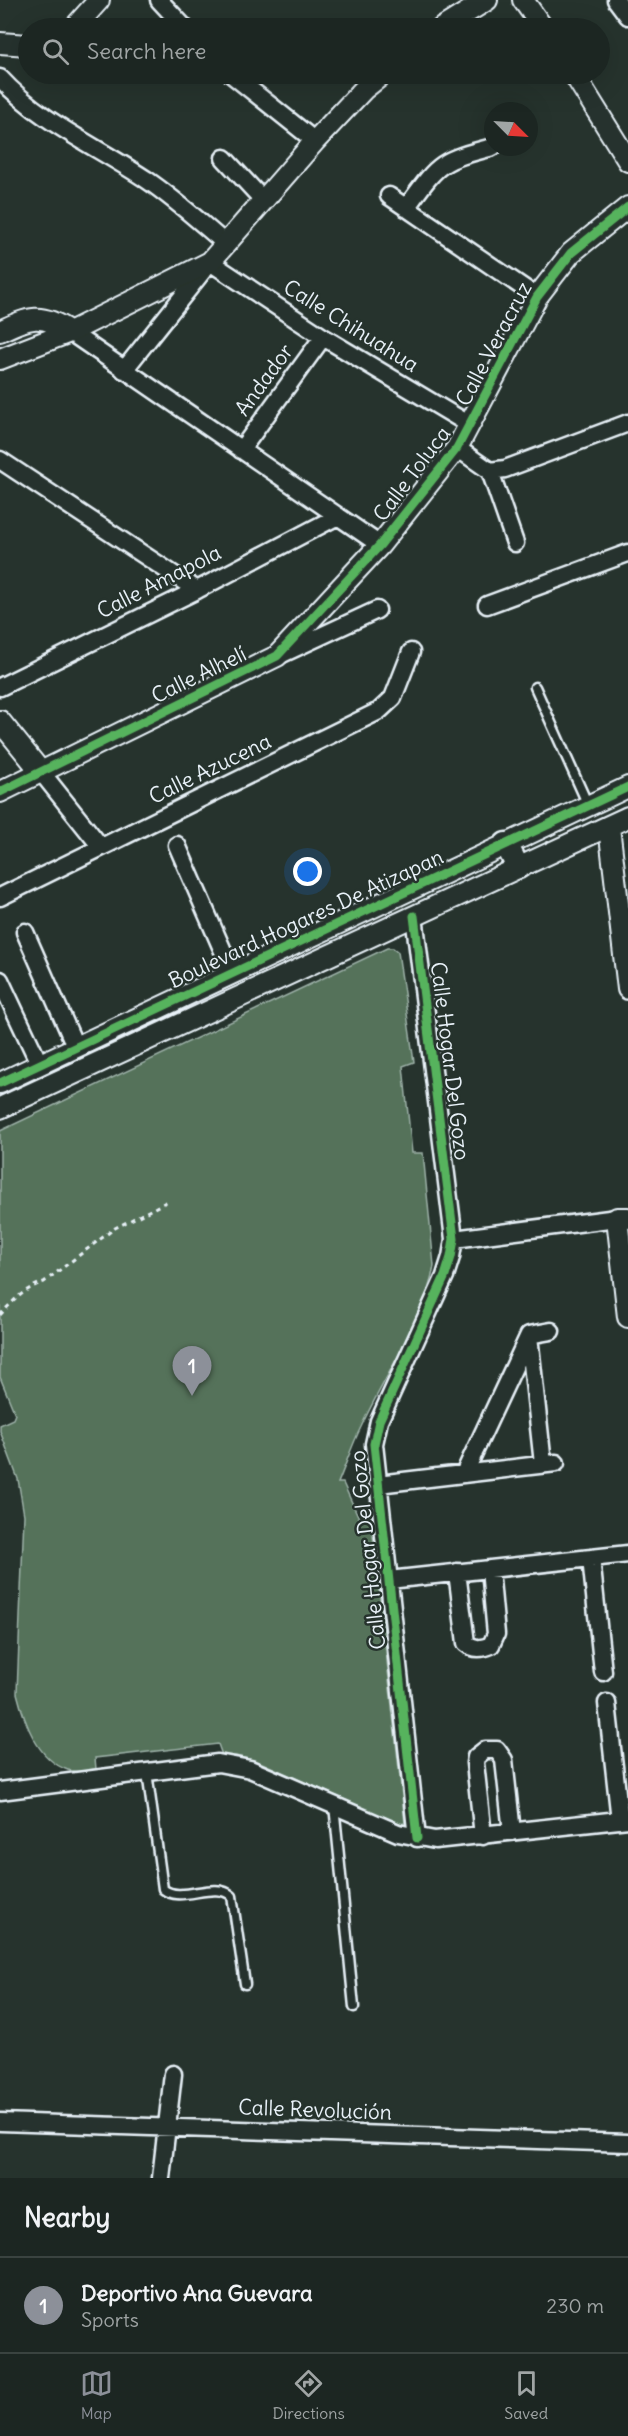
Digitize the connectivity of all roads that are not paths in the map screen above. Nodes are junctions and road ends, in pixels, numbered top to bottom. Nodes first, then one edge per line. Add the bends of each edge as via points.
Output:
1 (99, 0) edge
2 (159, 0) edge
3 (487, 0) edge
4 (523, 0) edge
5 (616, 0) edge
6 (628, 16) edge
7 (83, 18) edge
8 (176, 18) edge
9 (458, 18) edge
10 (536, 18) edge
11 (0, 43) edge
12 (18, 44) edge
13 (0, 78) edge
14 (244, 84) edge
15 (370, 84) edge
16 (580, 84) edge
17 (315, 141) junction
18 (484, 149) edge
19 (224, 158) dead end
20 (628, 161) edge
21 (389, 196) dead end
22 (264, 201) junction
23 (628, 207) edge
24 (406, 208) junction
25 (226, 244) junction
26 (210, 262) junction
27 (537, 297) junction
28 (0, 331) edge
29 (70, 332) junction
30 (323, 337) junction
31 (0, 359) edge
32 (124, 370) junction
33 (628, 423) edge
34 (470, 425) junction
35 (457, 448) junction
36 (241, 450) junction
37 (0, 460) edge
38 (490, 471) junction
39 (338, 516) junction
40 (515, 543) dead end
41 (380, 545) junction
42 (628, 554) edge
43 (197, 590) junction
44 (487, 605) dead end
45 (377, 610) dead end
46 (411, 652) dead end
47 (277, 656) junction
48 (0, 687) edge
49 (535, 687) dead end
50 (0, 721) edge
51 (42, 772) junction
52 (628, 787) edge
53 (0, 792) edge
54 (588, 805) junction
55 (628, 817) edge
56 (609, 827) junction
57 (506, 844) junction
58 (177, 845) dead end
59 (101, 847) junction
60 (518, 867) junction
61 (0, 897) edge
62 (414, 916) junction
63 (25, 932) dead end
64 (234, 975) junction
65 (0, 980) edge
66 (628, 989) edge
67 (76, 1048) junction
68 (40, 1065) junction
69 (0, 1083) edge
70 (0, 1108) edge
71 (623, 1218) edge
72 (454, 1239) junction
73 (628, 1317) edge
74 (551, 1331) dead end
75 (529, 1335) junction
76 (464, 1474) junction
77 (378, 1484) junction
78 (628, 1554) edge
79 (591, 1558) junction
80 (490, 1569) junction
81 (457, 1572) junction
82 (388, 1580) junction
83 (603, 1672) dead end
84 (607, 1702) dead end
85 (147, 1772) junction
86 (0, 1791) edge
87 (334, 1804) junction
88 (624, 1819) edge
89 (512, 1833) junction
90 (483, 1836) junction
91 (417, 1838) junction
92 (245, 1984) dead end
93 (354, 2007) dead end
94 (173, 2074) dead end
95 (0, 2122) edge
96 (167, 2128) junction
97 (628, 2143) edge
98 (161, 2178) edge

1 - 7 street
2 - 8 street
3 - 9 street
4 - 10 street
5 - 6 street
11 - 12 street
13 - 25 street via 53,122 161,190
14 - 17 street
15 - 17 street
16 - 20 street
17 - 22 street
18 - 24 street via 443,162
19 - 22 street
21 - 24 street
22 - 25 street
23 - 27 street, Calle Veracruz via 571,254
24 - 27 street
25 - 26 street
26 - 29 street
26 - 30 street, Calle Chihuahua
26 - 32 street
27 - 34 street, Calle Veracruz
28 - 29 street via 35,317
29 - 31 street
29 - 32 street
30 - 34 street, Calle Chihuahua
30 - 36 street, Andador
32 - 36 street
33 - 38 street via 504,470
34 - 35 street, Calle Toluca
35 - 38 street
35 - 41 street, Calle Toluca
36 - 39 street
37 - 43 street
38 - 40 street
39 - 41 street
39 - 43 street, Calle Amapola
41 - 47 street, Calle Alhelí
42 - 44 street
43 - 48 street, Calle Amapola
45 - 47 street
46 - 59 street, Calle Azucena via 393,698 379,711
47 - 51 street, Calle Alhelí
49 - 54 lane
50 - 51 street
51 - 53 street, Calle Alhelí
51 - 59 street
52 - 54 street, Boulevard Hogares De Atizapan
54 - 57 street, Boulevard Hogares De Atizapan
55 - 56 street, Boulevard Hogares De Atizapan
56 - 60 street, Boulevard Hogares De Atizapan
56 - 66 street
57 - 60 main road
57 - 64 street, Boulevard Hogares De Atizapan
58 - 64 street
59 - 61 street, Calle Azucena
60 - 62 street, Boulevard Hogares De Atizapan
62 - 70 street, Boulevard Hogares De Atizapan
62 - 72 street, Calle Hogar Del Gozo
63 - 67 street
64 - 67 street, Boulevard Hogares De Atizapan
65 - 68 street
67 - 68 street, Boulevard Hogares De Atizapan
68 - 69 street, Boulevard Hogares De Atizapan
71 - 72 street
71 - 73 street
72 - 77 street, Calle Hogar Del Gozo via 445,1276 379,1421 374,1444
74 - 75 street
75 - 76 street
75 - 76 street via 550,1464
76 - 77 street
77 - 82 street, Calle Hogar Del Gozo
78 - 79 street
79 - 80 street
79 - 83 street
80 - 81 street
80 - 81 street via 496,1634 495,1641 485,1647 466,1643
81 - 82 street
82 - 91 street, Calle Hogar Del Gozo
84 - 88 street
85 - 86 street
85 - 87 street via 218,1763 235,1765
85 - 92 lane via 163,1889 173,1894 222,1891 232,1896
87 - 91 street
87 - 93 lane
88 - 89 street
89 - 90 street
89 - 90 street via 504,1760 497,1750 485,1750 475,1763
90 - 91 street
94 - 96 street
95 - 96 street, Calle Revolución
96 - 97 street, Calle Revolución
96 - 98 street

